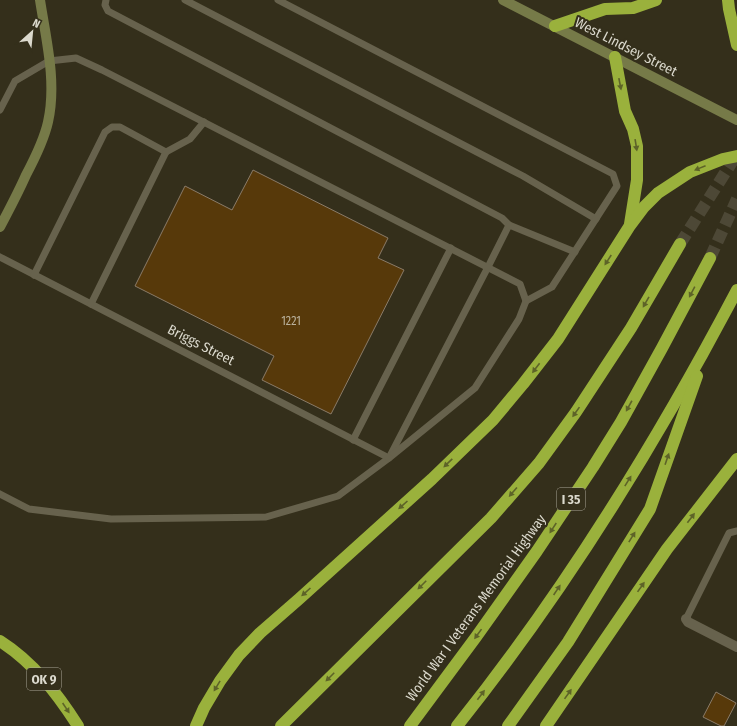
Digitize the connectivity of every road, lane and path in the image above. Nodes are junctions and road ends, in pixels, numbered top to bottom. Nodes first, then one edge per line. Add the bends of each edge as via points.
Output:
1 (40, 0) edge
2 (106, 0) edge
3 (185, 0) edge
4 (278, 0) edge
5 (503, 0) edge
6 (656, 0) edge
7 (728, 0) edge
8 (555, 26) junction
9 (737, 45) edge
10 (615, 57) junction
11 (49, 61) junction
12 (0, 110) edge
13 (737, 120) edge
14 (204, 122) junction
15 (166, 152) junction
16 (737, 156) edge
17 (596, 219) junction
18 (509, 225) junction
19 (0, 227) edge
20 (629, 227) junction
21 (680, 244) tunnel mouth
22 (450, 248) junction
23 (575, 252) junction
24 (0, 257) edge
25 (710, 258) tunnel mouth
26 (488, 267) junction
27 (34, 275) junction
28 (737, 290) edge
29 (526, 301) junction
30 (91, 304) junction
31 (706, 348) junction
32 (354, 440) junction
33 (389, 458) junction
34 (737, 459) edge
35 (0, 494) edge
36 (737, 531) edge
37 (686, 619) joint
38 (0, 641) edge
39 (737, 647) edge
40 (78, 726) edge
41 (196, 726) edge
42 (281, 726) edge
43 (410, 726) edge
44 (457, 726) edge
45 (508, 726) edge
46 (546, 726) edge

1 - 11 main road
2 - 18 lane via 108,11 495,214
3 - 17 lane via 522,176
4 - 17 lane via 613,174 617,186
5 - 8 main road, West Lindsey Street
6 - 8 highway via 633,8 605,9
7 - 9 highway
8 - 10 main road, West Lindsey Street
10 - 13 main road, West Lindsey Street
10 -> 20 highway via 625,111 637,146 638,180
11 - 12 lane via 15,81
11 - 14 lane via 76,58
11 - 19 main road via 51,102 42,142
14 - 15 lane via 190,139
14 - 22 lane
15 - 27 lane via 120,127 112,127 105,132
15 - 30 lane
16 -> 20 highway via 703,166 672,183 644,207
17 - 23 lane
18 - 23 lane
18 - 26 lane
20 -> 41 highway via 558,339 493,420 432,479 260,633 239,655 220,681
21 -> 42 highway via 631,328 539,463 491,518
22 - 26 lane
22 - 32 lane
23 - 29 lane via 552,287
24 - 27 lane, Briggs Street
25 -> 43 highway, World War I Veterans Memorial Highway / I 35 via 621,422 593,467 538,551
26 - 29 lane via 520,284
26 - 33 lane
27 - 30 lane, Briggs Street
28 - 31 highway, I 35
29 - 33 lane via 519,319 475,388
30 - 32 lane, Briggs Street
44 -> 31 highway, I 35 via 535,621 590,541
45 -> 31 highway via 568,642 650,509
32 - 33 lane, Briggs Street
33 - 35 lane via 338,496 266,517 111,518 29,509
46 -> 34 highway via 668,549
36 - 37 lane via 729,533
37 - 39 street
38 -> 40 highway, OK 9 via 26,660 47,681

